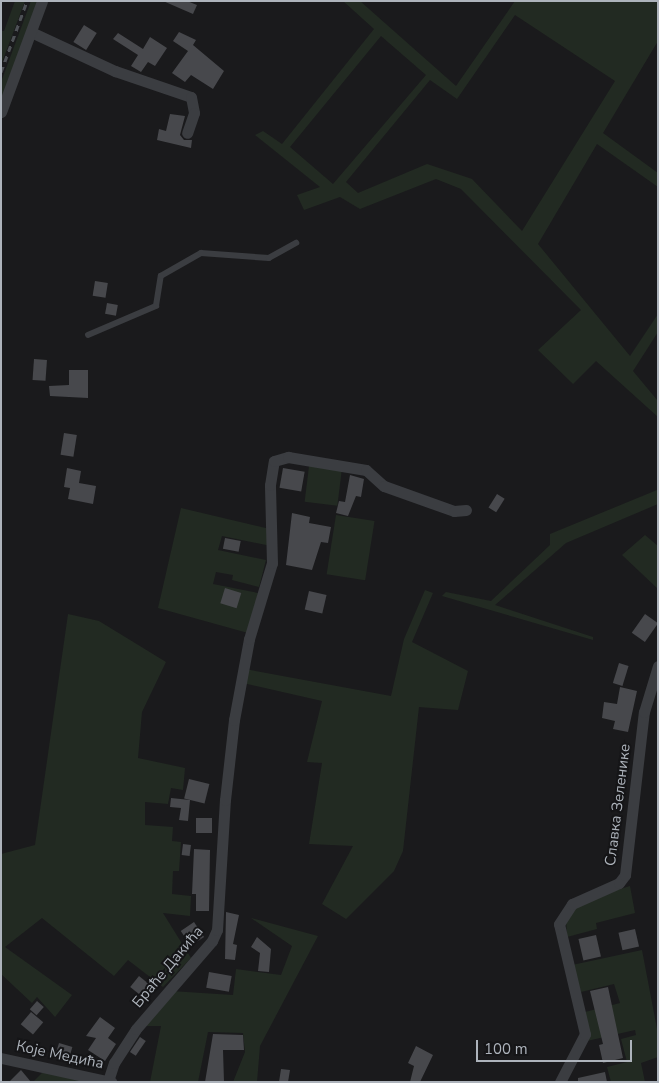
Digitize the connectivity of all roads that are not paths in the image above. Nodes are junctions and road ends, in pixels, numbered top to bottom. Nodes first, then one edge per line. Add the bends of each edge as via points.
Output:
1 (42, 1) edge
2 (31, 32) junction
3 (1, 112) edge
4 (187, 133) dead end
5 (296, 243) dead end
6 (88, 335) dead end
7 (466, 510) dead end
8 (658, 666) edge
9 (1, 1058) edge
10 (110, 1081) edge
11 (560, 1082) edge

1 - 2 street
2 - 3 street
2 - 4 street via 115,71 191,97 194,113
5 - 6 lane via 269,258 201,253 162,276 156,306
7 - 10 street, Браће Дакића via 454,511 384,486 366,470 288,457 274,461 270,485 272,563 245,655 228,773 216,935 136,1029 114,1063
8 - 11 street, Славка Зеленике via 644,712 625,875 619,883 572,904 558,924 585,1034
9 - 10 street, Које Медића

